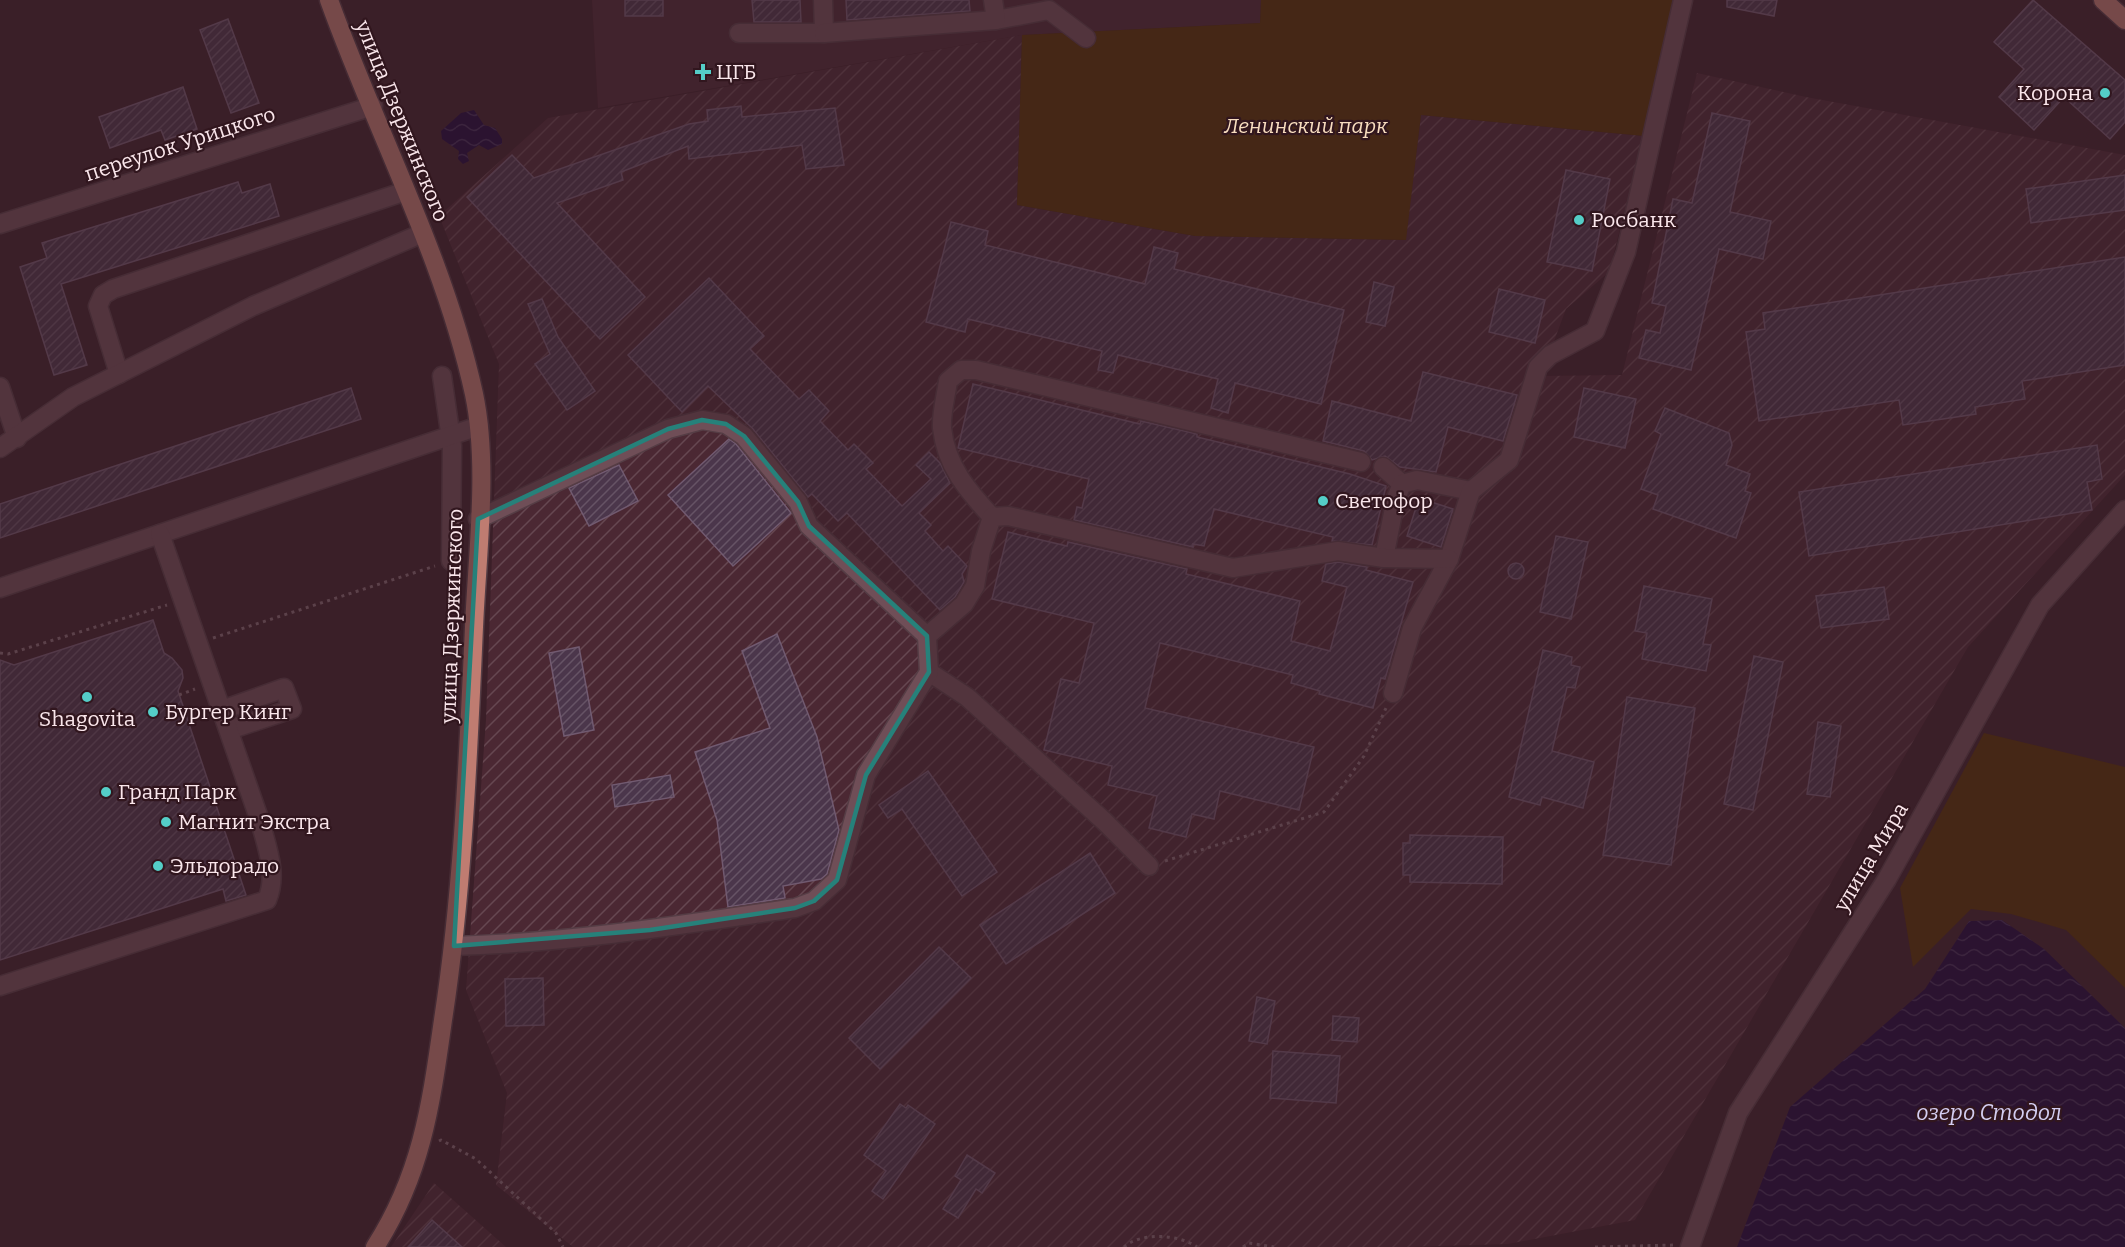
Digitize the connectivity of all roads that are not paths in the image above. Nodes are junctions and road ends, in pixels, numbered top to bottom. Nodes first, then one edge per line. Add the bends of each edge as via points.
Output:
1 (329, 0) edge
2 (823, 0) edge
3 (993, 0) edge
4 (1683, 0) edge
5 (2103, 0) edge
6 (996, 20) junction
7 (2125, 20) edge
8 (739, 33) dead end
9 (824, 33) junction
10 (1086, 38) dead end
11 (373, 106) junction
12 (406, 191) junction
13 (0, 224) edge
14 (423, 233) junction
15 (119, 374) junction
16 (442, 376) dead end
17 (0, 387) edge
18 (479, 426) junction
19 (451, 436) junction
20 (17, 438) junction
21 (0, 448) edge
22 (1361, 462) dead end
23 (1383, 467) dead end
24 (1402, 484) junction
25 (1471, 491) junction
26 (2125, 510) edge
27 (992, 517) junction
28 (478, 519) junction
29 (160, 534) junction
30 (1384, 558) junction
31 (1449, 559) junction
32 (451, 561) road end
33 (0, 588) edge
34 (927, 636) junction
35 (929, 672) junction
36 (1393, 693) road end
37 (222, 710) junction
38 (229, 730) junction
39 (1149, 867) road end
40 (454, 946) junction
41 (0, 986) edge
42 (1691, 1246) edge
43 (375, 1247) edge

1 - 11 main road, улица Дзержинского
2 - 9 street
3 - 6 street
4 - 25 street via 1626,252 1594,331 1550,355 1538,367 1509,460
5 - 7 main road
6 - 9 street
6 - 10 street via 1049,10
8 - 9 street
11 - 12 main road, улица Дзержинского
11 - 13 street, переулок Урицкого
12 - 14 main road, улица Дзержинского
12 - 15 street via 112,289 103,295 98,306
14 - 15 street via 253,306
14 - 18 main road, улица Дзержинского via 464,355
15 - 20 street via 74,397
16 - 19 street
17 - 20 street
18 - 19 street
18 - 28 main road, улица Дзержинского
19 - 29 street
19 - 32 street
20 - 21 street
22 - 27 street via 976,370 961,370 948,381 942,428 962,485
23 - 24 street
24 - 25 street via 1417,480
24 - 30 street
25 - 31 street
26 - 42 street, улица Мира via 2040,605 1887,879 1738,1113
27 - 30 street via 1008,516 1233,568 1338,551
27 - 34 street via 975,586 964,604
28 - 34 street via 668,429 702,420 726,424 744,436 798,502 809,526
28 - 40 main road, улица Дзержинского via 468,758
29 - 33 street
29 - 37 street
30 - 31 street
31 - 36 street via 1412,628
34 - 35 street
35 - 39 street via 968,696
35 - 40 street via 866,775 837,880 814,901 795,908 650,930
37 - 38 street
37 - 38 street via 284,688 292,709
38 - 41 street via 272,869 273,886 267,900
40 - 43 main road, улица Дзержинского via 430,1109 419,1153 407,1191

